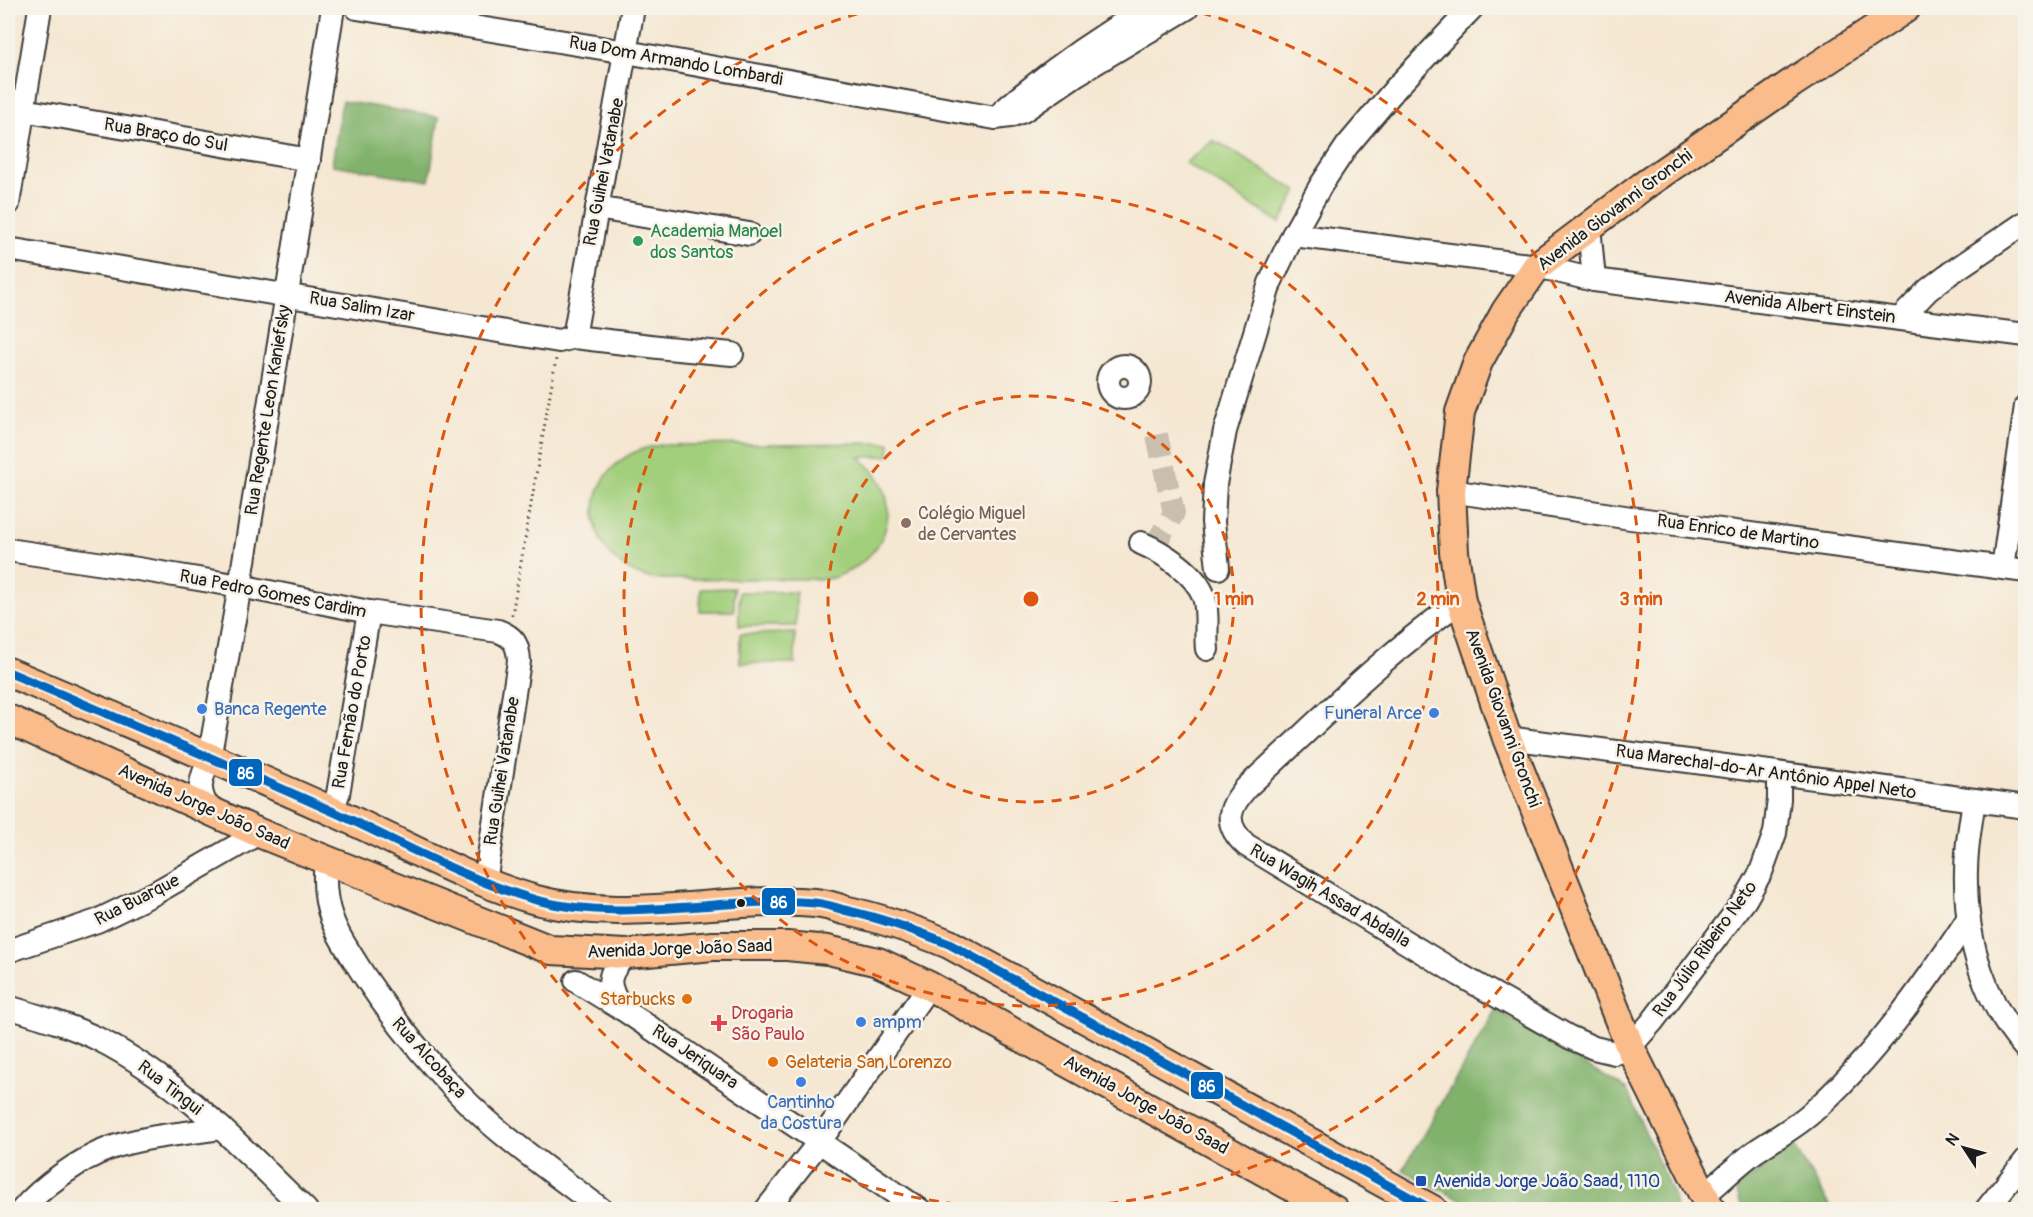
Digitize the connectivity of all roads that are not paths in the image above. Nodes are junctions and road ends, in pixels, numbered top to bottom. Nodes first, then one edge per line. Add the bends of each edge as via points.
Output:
1 (40, 8) edge
2 (333, 8) edge
3 (357, 8) edge
4 (633, 8) edge
5 (1148, 8) edge
6 (1187, 8) edge
7 (1472, 8) edge
8 (1905, 8) edge
9 (626, 52) junction
10 (23, 110) junction
11 (995, 118) junction
12 (309, 160) junction
13 (8, 204) edge
14 (597, 208) junction
15 (2025, 222) edge
16 (1589, 226) junction
17 (749, 234) dead end
18 (1293, 235) junction
19 (8, 249) edge
20 (1537, 266) junction
21 (1594, 280) junction
22 (287, 294) junction
23 (1900, 319) junction
24 (2025, 335) edge
25 (566, 339) junction
26 (732, 354) dead end
27 (2025, 406) edge
28 (1451, 491) junction
29 (1141, 543) dead end
30 (8, 550) edge
31 (1218, 568) dead end
32 (2014, 569) edge
33 (240, 586) junction
34 (1461, 601) junction
35 (369, 612) junction
36 (1207, 649) dead end
37 (519, 661) joint
38 (8, 672) edge
39 (77, 701) junction
40 (8, 719) edge
41 (1507, 738) junction
42 (59, 742) junction
43 (209, 759) junction
44 (1779, 775) junction
45 (1974, 800) junction
46 (2025, 807) edge
47 (208, 808) junction
48 (332, 811) junction
49 (259, 833) junction
50 (326, 860) junction
51 (485, 882) junction
52 (1968, 919) junction
53 (8, 951) edge
54 (626, 954) junction
55 (576, 981) dead end
56 (929, 986) junction
57 (8, 1007) edge
58 (621, 1008) junction
59 (1630, 1047) junction
60 (2025, 1048) edge
61 (221, 1128) junction
62 (820, 1141) junction
63 (2025, 1160) edge
64 (1707, 1203) edge
65 (27, 1208) edge
66 (1417, 1208) edge
67 (306, 1209) edge
68 (602, 1209) edge
69 (766, 1209) edge
70 (920, 1209) edge
71 (1334, 1209) edge
72 (1986, 1209) edge

1 - 10 street
2 - 12 street, Rua Regente Leon Kaniefsky
3 - 9 street, Rua Dom Armando Lombardi
4 - 9 street, Rua Guihei Vatanabe
5 - 11 street via 1057,66
6 - 11 street via 1023,111
7 - 18 street via 1347,146
8 - 16 main road, Avenida Giovanni Gronchi
9 - 11 street, Rua Dom Armando Lombardi
9 - 14 street, Rua Guihei Vatanabe
10 - 12 street, Rua Braço do Sul
10 - 13 street
12 - 22 street, Rua Regente Leon Kaniefsky
14 - 17 street
14 - 25 street, Rua Guihei Vatanabe
15 - 23 street via 1946,276
16 - 20 main road, Avenida Giovanni Gronchi
16 - 21 street
18 - 20 street, Avenida Albert Einstein
18 - 31 street via 1270,283 1225,431 1213,522
19 - 22 street, Rua Salim Izar
20 - 21 street, Avenida Albert Einstein
20 - 28 main road, Avenida Giovanni Gronchi via 1478,362 1461,412
21 - 23 street, Avenida Albert Einstein
22 - 25 street, Rua Salim Izar
22 - 33 street, Rua Regente Leon Kaniefsky
23 - 24 street, Avenida Albert Einstein
25 - 26 street, Rua Salim Izar
27 - 32 street
28 - 32 street, Rua Enrico de Martino
28 - 34 main road, Avenida Giovanni Gronchi
29 - 36 street via 1163,553 1197,585 1204,598
30 - 33 street, Rua Pedro Gomes Cardim
33 - 35 street, Rua Pedro Gomes Cardim
33 - 43 street, Rua Regente Leon Kaniefsky
34 - 41 main road, Avenida Giovanni Gronchi
34 - 59 street, Rua Wagih Assad Abdalla via 1394,652 1247,787 1236,799 1230,823 1236,836 1255,851 1569,1037 1616,1053
35 - 37 street, Rua Pedro Gomes Cardim via 498,631 514,640
35 - 48 street, Rua Fernão do Porto
37 - 51 street, Rua Guihei Vatanabe
38 - 39 main road
39 - 42 main road
39 - 43 main road
40 - 42 main road, Avenida Jorge João Saad
41 - 44 street, Rua Marechal-do-Ar Antônio Appel Neto
41 - 59 main road, Avenida Giovanni Gronchi
42 - 47 main road, Avenida Jorge João Saad
43 - 47 street, Rua Regente Leon Kaniefsky via 200,786
43 - 48 main road
44 - 45 street, Rua Marechal-do-Ar Antônio Appel Neto
44 - 59 street, Rua Júlio Ribeiro Neto via 1775,833 1761,872 1704,955
45 - 46 street, Rua Marechal-do-Ar Antônio Appel Neto
45 - 52 street via 1966,856
47 - 49 main road, Avenida Jorge João Saad
48 - 51 main road
49 - 50 main road, Avenida Jorge João Saad
49 - 53 street, Rua Buarque via 155,893 97,921
50 - 54 main road, Avenida Jorge João Saad via 551,950
50 - 68 street, Rua Alcobaça via 323,882 329,915 387,1010 460,1096 518,1146
51 - 66 main road via 536,900 576,908 817,904 922,933 1059,1003
52 - 60 street via 1985,985 2008,1029
52 - 64 street via 1900,1014 1835,1089 1809,1114 1734,1168
54 - 56 main road, Avenida Jorge João Saad via 712,946 818,949 878,962
54 - 58 street via 613,968 610,983
55 - 58 street, Rua Jeriquara
56 - 62 street
56 - 71 main road, Avenida Jorge João Saad
57 - 61 street, Rua Tingui via 98,1039 165,1082
58 - 62 street, Rua Jeriquara
59 - 64 main road, Avenida Giovanni Gronchi
61 - 65 street via 107,1149 66,1171
61 - 67 street, Rua Tingui
62 - 69 street
62 - 70 street, Rua Jeriquara
63 - 72 street

